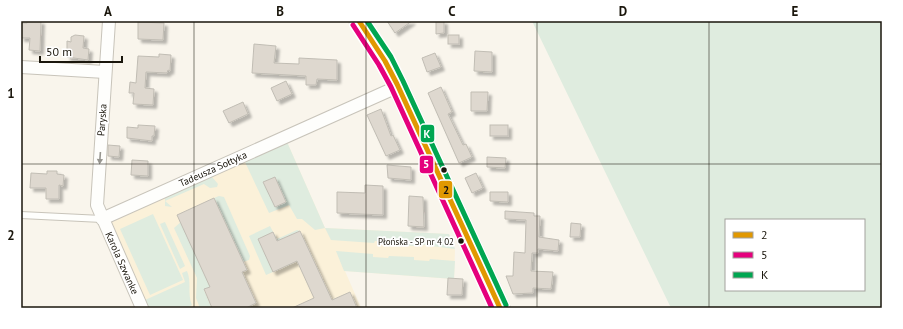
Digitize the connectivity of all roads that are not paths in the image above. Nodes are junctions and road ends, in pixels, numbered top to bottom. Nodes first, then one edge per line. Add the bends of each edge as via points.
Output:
1 (109, 21) edge
2 (359, 21) edge
3 (21, 67) edge
4 (106, 72) junction
5 (397, 84) junction
6 (21, 215) edge
7 (102, 218) junction
8 (142, 308) edge
9 (500, 308) edge

1 - 4 street, Paryska
2 - 5 main road
3 - 4 street
4 -> 7 street, Paryska via 97,205
5 - 7 street, Tadeusza Sołtyka
5 - 9 main road
6 - 7 lane, Tadeusza Sołtyka
7 - 8 street, Karola Szwanke

